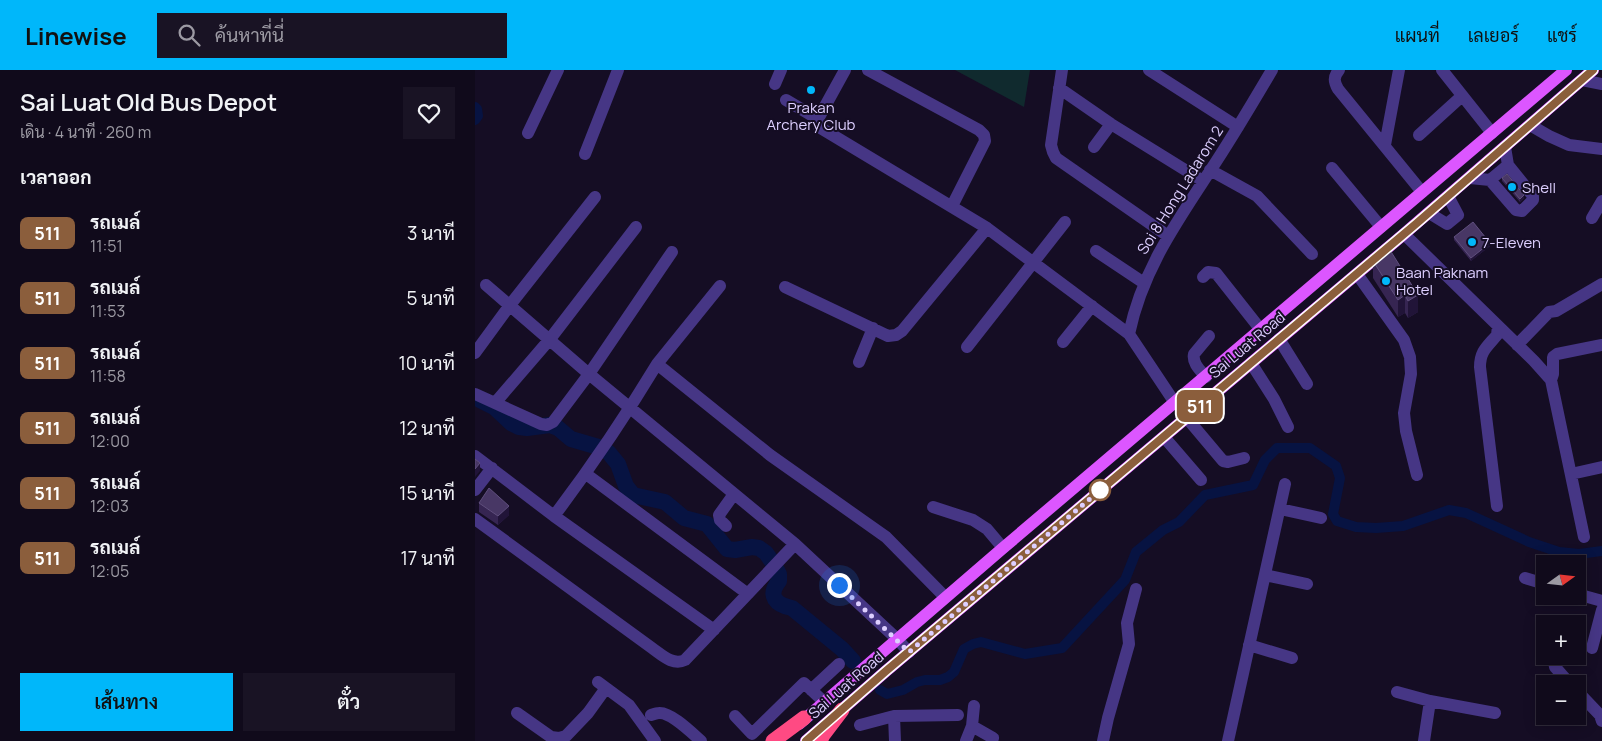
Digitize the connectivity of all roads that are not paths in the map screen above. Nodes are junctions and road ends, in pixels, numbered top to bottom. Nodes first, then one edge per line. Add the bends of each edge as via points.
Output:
1 (558, 70) edge
2 (781, 70) edge
3 (845, 70) edge
4 (869, 70) edge
5 (1062, 70) edge
6 (1149, 70) edge
7 (1339, 70) edge
8 (1399, 70) edge
9 (1443, 70) edge
10 (1565, 70) edge
11 (1593, 70) edge
12 (1270, 71) edge
13 (614, 72) edge
14 (1582, 80) junction
15 (775, 84) dead end
16 (1602, 84) edge
17 (1059, 88) junction
18 (1462, 96) junction
19 (786, 100) dead end
20 (818, 119) junction
21 (1111, 124) junction
22 (1530, 125) junction
23 (1238, 127) junction
24 (528, 133) dead end
25 (1492, 133) junction
26 (1419, 135) dead end
27 (1385, 145) junction
28 (1094, 147) dead end
29 (1505, 147) junction
30 (1602, 149) edge
31 (585, 154) dead end
32 (1508, 165) junction
33 (1332, 168) dead end
34 (1207, 176) junction
35 (1470, 178) junction
36 (1490, 180) junction
37 (1422, 192) junction
38 (1448, 196) junction
39 (595, 197) dead end
40 (1602, 201) edge
41 (952, 206) junction
42 (1429, 213) junction
43 (1592, 218) dead end
44 (1065, 222) dead end
45 (636, 227) dead end
46 (1381, 227) junction
47 (987, 228) junction
48 (1404, 234) junction
49 (1168, 236) junction
50 (1096, 251) dead end
51 (672, 252) dead end
52 (1312, 254) dead end
53 (1035, 262) junction
54 (1357, 274) junction
55 (1203, 277) dead end
56 (1144, 283) junction
57 (1602, 284) edge
58 (486, 285) dead end
59 (720, 286) dead end
60 (785, 287) dead end
61 (1296, 300) junction
62 (510, 305) junction
63 (1092, 306) junction
64 (1307, 315) junction
65 (1498, 326) junction
66 (873, 328) junction
67 (1261, 330) junction
68 (1129, 334) junction
69 (1209, 336) dead end
70 (549, 339) junction
71 (1279, 339) junction
72 (1063, 342) dead end
73 (1517, 345) junction
74 (1602, 345) edge
75 (967, 347) dead end
76 (475, 353) edge
77 (859, 362) dead end
78 (1251, 363) junction
79 (657, 364) junction
80 (589, 374) junction
81 (1206, 377) junction
82 (1551, 380) junction
83 (1307, 384) dead end
84 (475, 394) edge
85 (495, 403) junction
86 (1175, 403) junction
87 (630, 408) junction
88 (1186, 417) junction
89 (1288, 427) dead end
90 (1164, 437) junction
91 (475, 456) edge
92 (1244, 458) dead end
93 (1602, 467) edge
94 (492, 468) junction
95 (586, 474) junction
96 (1571, 474) junction
97 (1417, 475) dead end
98 (1201, 480) dead end
99 (1285, 484) dead end
100 (475, 490) edge
101 (734, 494) junction
102 (1497, 506) dead end
103 (933, 507) dead end
104 (1279, 509) junction
105 (553, 516) junction
106 (1321, 518) dead end
107 (475, 519) edge
108 (726, 526) dead end
109 (1584, 536) dead end
110 (795, 544) junction
111 (1003, 548) junction
112 (1265, 576) junction
113 (1525, 578) dead end
114 (1536, 581) edge
115 (1307, 584) dead end
116 (1136, 589) dead end
117 (748, 594) junction
118 (945, 597) junction
119 (1586, 597) edge
120 (1602, 601) edge
121 (1602, 610) edge
122 (714, 630) junction
123 (897, 639) junction
124 (1249, 646) junction
125 (1592, 648) dead end
126 (909, 652) junction
127 (1293, 658) dead end
128 (839, 664) dead end
129 (1555, 665) edge
130 (1563, 675) edge
131 (811, 690) junction
132 (1397, 692) dead end
133 (1586, 700) edge
134 (1430, 701) junction
135 (824, 702) junction
136 (974, 706) dead end
137 (842, 710) junction
138 (517, 713) dead end
139 (1495, 713) dead end
140 (651, 715) dead end
141 (958, 715) dead end
142 (735, 716) dead end
143 (894, 716) junction
144 (804, 718) junction
145 (1602, 721) edge
146 (860, 725) dead end
147 (972, 726) junction
148 (655, 741) edge
149 (701, 741) edge
150 (773, 741) edge
151 (783, 741) edge
152 (806, 741) edge
153 (820, 741) edge
154 (895, 741) edge
155 (966, 741) edge
156 (992, 741) edge
157 (1103, 741) edge
158 (1228, 741) edge
159 (1424, 741) edge

1 - 24 street
2 - 15 street
3 - 20 street
4 - 41 street via 984,135 985,141
5 - 17 street
6 - 23 street
7 - 27 street via 1334,77 1335,84
8 - 27 street
9 - 18 street
10 - 25 main road, Sai Luat Road
11 - 14 main road, Sai Luat Road
12 - 23 street, Soi 8 Hong Ladarom 2
13 - 31 street
14 - 16 street
14 - 22 main road, Sai Luat Road
17 - 21 street
17 - 49 street via 1051,146 1056,158
18 - 25 street
18 - 26 street
19 - 20 street
20 - 41 street via 823,130
21 - 28 street
21 - 34 street
22 - 29 main road, Sai Luat Road
22 - 30 street via 1569,145
23 - 34 street, Soi 8 Hong Ladarom 2
25 - 37 main road, Sai Luat Road
27 - 37 street
29 - 32 street
29 - 35 main road, Sai Luat Road
32 - 36 street
32 - 36 street via 1533,196 1521,211 1515,210
33 - 46 street
34 - 49 street, Soi 8 Hong Ladarom 2
34 - 52 street via 1257,196
35 - 36 street
35 - 38 main road, Sai Luat Road
37 - 46 main road, Sai Luat Road
38 - 42 main road, Sai Luat Road
38 - 42 street via 1458,215 1447,224
39 - 62 street
40 - 43 street
41 - 47 street
42 - 48 main road, Sai Luat Road
44 - 53 street
45 - 70 street
46 - 61 main road, Sai Luat Road
47 - 53 street
47 - 66 street via 902,332 889,336
48 - 54 main road, Sai Luat Road
48 - 65 street
49 - 56 street, Soi 8 Hong Ladarom 2
50 - 56 street
51 - 80 street
53 - 63 street
53 - 75 street
54 - 64 main road, Sai Luat Road
54 - 97 street via 1404,340 1410,357 1411,374 1404,413
55 - 67 street via 1208,272 1216,273
56 - 68 street, Soi 8 Hong Ladarom 2
57 - 73 street via 1549,312
58 - 62 street
59 - 79 street
60 - 66 street
61 - 64 main road
61 - 67 main road, Sai Luat Road
62 - 70 street
62 - 76 street
63 - 68 street
63 - 72 street
64 - 71 main road, Sai Luat Road
65 - 73 street
65 - 102 street via 1497,335 1480,356
66 - 77 street
67 - 81 main road, Sai Luat Road
68 - 86 street
69 - 81 street via 1193,358
70 - 80 street
70 - 85 street
71 - 78 main road, Sai Luat Road
71 - 83 street
73 - 82 street
74 - 82 street via 1557,354 1553,357
78 - 88 main road, Sai Luat Road
78 - 89 street
79 - 87 street
79 - 118 street via 770,455 886,537
80 - 85 street via 553,422 547,425
80 - 87 street
81 - 86 main road, Sai Luat Road
82 - 96 street
84 - 85 street
86 - 111 main road, Sai Luat Road
87 - 95 street
87 - 101 street
88 - 90 main road, Sai Luat Road
88 - 92 street via 1223,461
90 - 98 street
90 - 126 main road, Sai Luat Road
91 - 94 street
93 - 96 street
94 - 100 street
94 - 105 street
95 - 105 street
95 - 117 street
96 - 109 street
99 - 104 street
101 - 108 street via 719,515
101 - 110 street
103 - 111 street via 973,520 987,529
104 - 106 street
104 - 112 street
105 - 122 street
107 - 122 street via 673,662 685,660
110 - 117 street
110 - 123 street
111 - 118 main road, Sai Luat Road
112 - 115 street
112 - 124 street
113 - 114 street
116 - 157 street via 1127,623 1129,644
117 - 122 street
118 - 123 main road, Sai Luat Road
119 - 120 street
121 - 125 street
123 - 126 street
123 - 135 main road, Sai Luat Road
124 - 127 street
124 - 158 street
126 - 137 main road, Sai Luat Road
128 - 131 street
129 - 130 street
131 - 135 street
131 - 142 street via 804,683 752,734
132 - 134 street
133 - 145 street
134 - 139 street
134 - 159 street
135 - 144 main road, Sai Luat Road
136 - 147 street
137 - 152 main road, Sai Luat Road
137 - 153 highway
138 - 148 street via 551,737 566,736 588,713 602,685 629,705
140 - 149 street via 665,714
141 - 143 street
143 - 146 street
143 - 154 street
144 - 150 highway
144 - 151 main road, Sai Luat Road
147 - 155 street
147 - 156 street via 993,738

